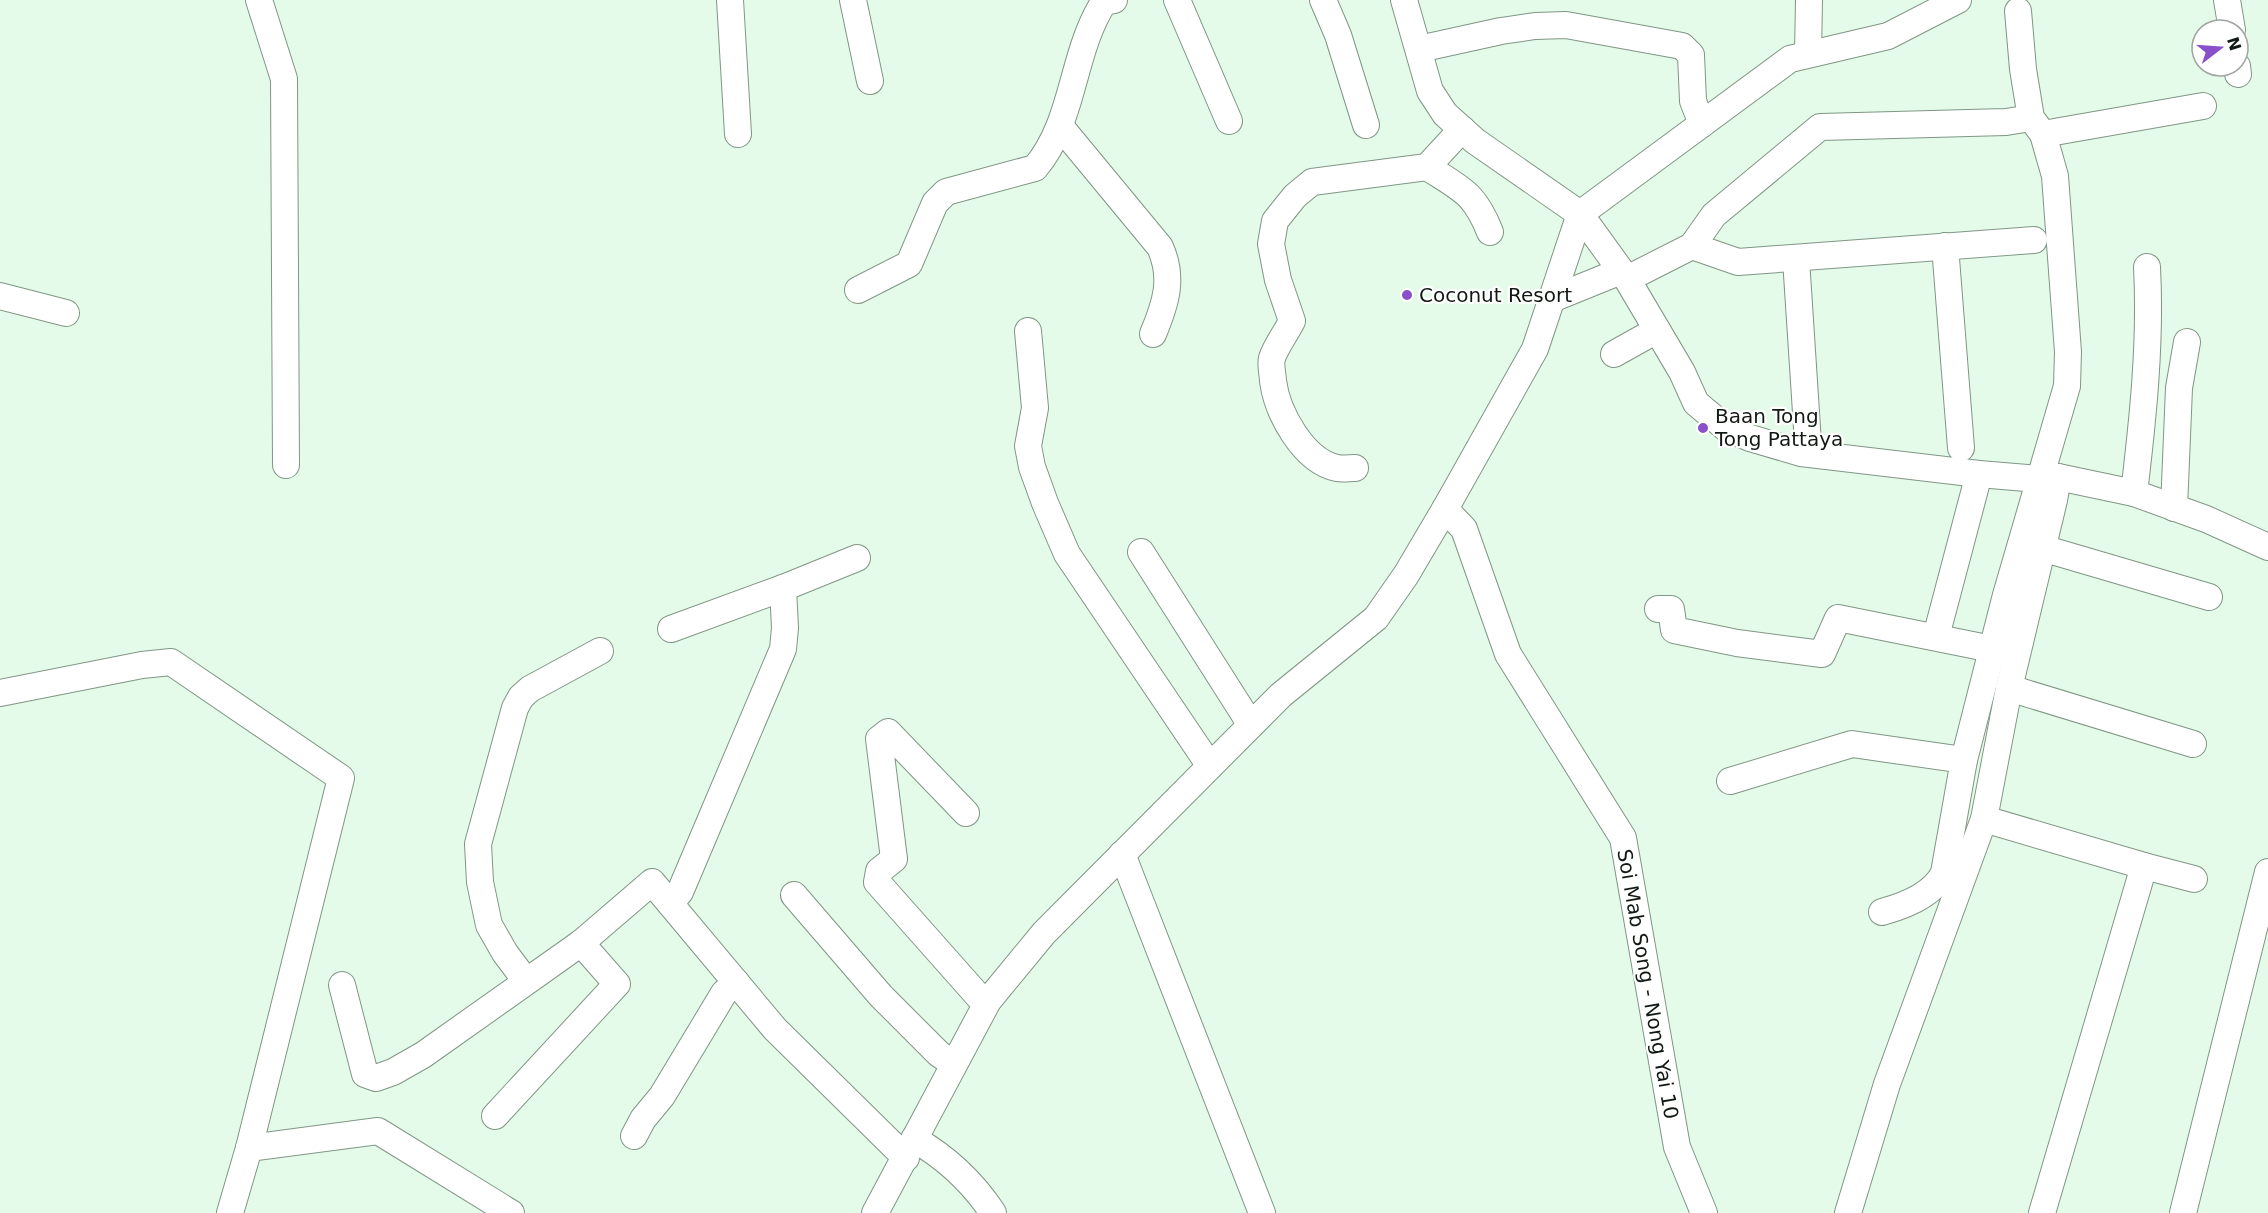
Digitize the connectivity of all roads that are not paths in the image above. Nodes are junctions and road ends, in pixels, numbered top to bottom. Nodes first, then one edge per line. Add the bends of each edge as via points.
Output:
1 (260, 0) edge
2 (730, 0) edge
3 (853, 0) edge
4 (1114, 0) edge
5 (1177, 0) edge
6 (1323, 0) edge
7 (1404, 0) edge
8 (1809, 0) edge
9 (1958, 0) edge
10 (2228, 0) edge
11 (1918, 10) edge
12 (2018, 11) dead end
13 (2230, 18) edge
14 (1419, 49) junction
15 (1808, 54) junction
16 (870, 81) dead end
17 (2203, 106) dead end
18 (1229, 121) dead end
19 (1702, 124) junction
20 (1366, 125) dead end
21 (1060, 126) junction
22 (2037, 126) junction
23 (1462, 129) junction
24 (738, 134) dead end
25 (1427, 167) junction
26 (1580, 214) junction
27 (1490, 232) dead end
28 (2034, 240) dead end
29 (1692, 246) junction
30 (1945, 246) junction
31 (1796, 259) junction
32 (2147, 267) dead end
33 (1624, 275) junction
34 (858, 290) dead end
35 (0, 296) edge
36 (1552, 299) junction
37 (66, 313) dead end
38 (1657, 330) junction
39 (1028, 331) dead end
40 (1153, 334) dead end
41 (2187, 342) dead end
42 (1614, 354) dead end
43 (1808, 443) dead end
44 (1961, 448) dead end
45 (286, 465) dead end
46 (1355, 468) dead end
47 (1979, 474) junction
48 (2048, 478) junction
49 (2134, 493) junction
50 (2174, 508) junction
51 (1445, 509) junction
52 (2268, 547) edge
53 (2042, 548) junction
54 (1141, 552) dead end
55 (857, 558) dead end
56 (783, 588) junction
57 (2209, 597) dead end
58 (1658, 609) dead end
59 (671, 629) dead end
60 (1938, 629) dead end
61 (1992, 649) junction
62 (600, 651) dead end
63 (2009, 688) junction
64 (0, 693) edge
65 (1251, 725) junction
66 (2193, 744) dead end
67 (1964, 760) junction
68 (1210, 766) junction
69 (1730, 781) dead end
70 (966, 813) dead end
71 (1983, 819) junction
72 (1122, 855) junction
73 (2144, 866) junction
74 (2268, 872) edge
75 (2194, 879) dead end
76 (794, 895) dead end
77 (670, 903) junction
78 (1882, 912) dead end
79 (581, 943) junction
80 (526, 981) junction
81 (736, 982) junction
82 (342, 985) dead end
83 (988, 1001) junction
84 (954, 1064) junction
85 (495, 1116) dead end
86 (634, 1136) dead end
87 (249, 1148) junction
88 (910, 1148) junction
89 (230, 1213) edge
90 (511, 1213) edge
91 (875, 1213) edge
92 (993, 1213) edge
93 (1262, 1213) edge
94 (1704, 1213) edge
95 (1848, 1213) edge
96 (2042, 1213) edge
97 (2183, 1213) edge

1 - 45 street via 284,79
2 - 24 street
3 - 16 street
4 - 21 street via 1104,2 1093,18
5 - 18 street
6 - 20 street
7 - 14 street
8 - 15 street
9 - 11 street
10 - 13 street
11 - 15 street via 1888,36
12 - 22 street via 2023,69
14 - 19 street via 1501,30 1566,25 1682,46 1691,55 1694,101
14 - 23 street via 1430,91 1445,114
15 - 19 street via 1790,59
17 - 22 street
19 - 26 street
21 - 34 street via 1035,168 946,192 935,203 909,264
21 - 40 street via 1160,247 1167,262 1169,280
22 - 29 street via 2006,122 1820,127 1714,215
22 - 48 street via 2055,176 2068,352 2065,394
23 - 25 street
23 - 26 street
25 - 27 street via 1470,195
25 - 46 street via 1312,182 1294,196 1275,221 1271,244 1292,321 1271,360 1274,393 1297,439 1307,450 1336,468
26 - 33 street
26 - 36 street
28 - 30 street
29 - 31 street via 1738,262
29 - 33 street
30 - 31 street
30 - 44 street
31 - 43 street
32 - 49 street via 2148,340
33 - 36 street
33 - 38 street
35 - 37 street
36 - 51 street via 1535,349
38 - 42 street
38 - 47 street via 1696,403 1726,428 1801,453
39 - 68 street via 1035,408 1028,446 1045,503 1067,554
41 - 50 street via 2179,388
47 - 48 street
47 - 60 street
48 - 49 street
48 - 53 street via 2054,500
48 - 61 street
49 - 50 street
50 - 52 street
51 - 65 street via 1376,618 1281,695
51 - 94 street, Soi Mab Song - Nong Yai 10 via 1464,529 1508,654 1623,838 1677,1147
53 - 57 street
53 - 63 street
54 - 65 street
55 - 56 street
56 - 59 street
56 - 77 street via 783,649 680,892
58 - 61 street via 1671,609 1674,630 1822,654 1838,618
61 - 67 street
62 - 80 street via 521,697 478,844 480,882 489,925
63 - 66 street
63 - 71 street
64 - 87 street via 171,662 341,778
65 - 68 street
67 - 69 street via 1851,744
67 - 78 street via 1941,879 1903,906
68 - 72 street
70 - 83 street via 888,732 879,740 894,859 879,871 878,882 979,997
71 - 73 street
71 - 95 street via 1887,1084
72 - 83 street via 1044,933
72 - 93 street
73 - 75 street
73 - 96 street
74 - 97 street
76 - 84 street via 881,996
77 - 79 street via 652,882
77 - 81 street
79 - 80 street
79 - 85 street via 616,984
80 - 82 street via 423,1055 376,1078 365,1074
81 - 86 street via 724,993
81 - 88 street via 775,1029
83 - 84 street
84 - 88 street
87 - 89 street
87 - 90 street via 378,1131
88 - 91 street
88 - 92 street via 955,1166

